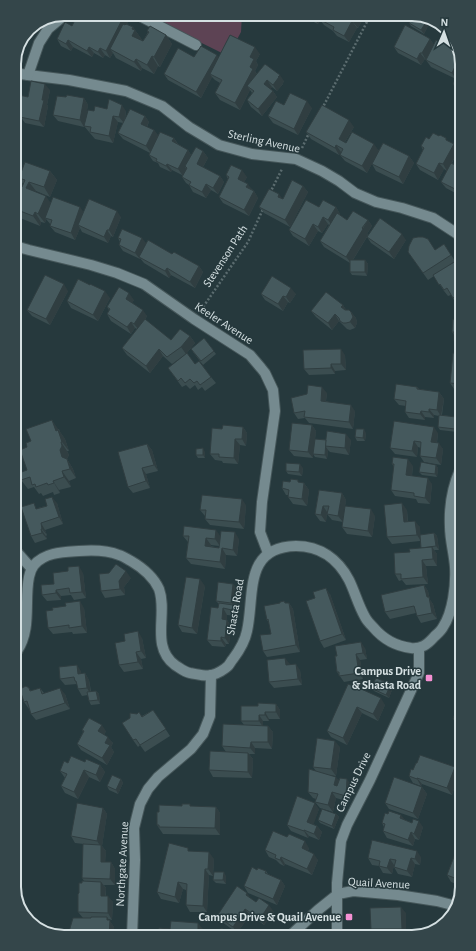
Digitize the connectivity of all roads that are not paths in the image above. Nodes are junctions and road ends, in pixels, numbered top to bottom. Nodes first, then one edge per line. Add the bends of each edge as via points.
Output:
1 (150, 21) edge
2 (56, 22) edge
3 (196, 45) dead end
4 (21, 74) edge
5 (28, 75) junction
6 (455, 232) edge
7 (21, 248) edge
8 (455, 484) edge
9 (268, 553) junction
10 (21, 557) edge
11 (455, 567) edge
12 (455, 567) edge
13 (31, 568) junction
14 (455, 585) edge
15 (455, 585) edge
16 (21, 644) edge
17 (419, 649) junction
18 (211, 676) junction
19 (338, 894) junction
20 (451, 905) edge
21 (132, 930) edge
22 (296, 930) edge
23 (337, 930) edge

1 - 3 street
2 - 5 street via 38,42
4 - 5 street, Sterling Avenue
5 - 6 street, Sterling Avenue via 126,91 162,106 218,145 252,154 292,158 322,171 355,193 376,202 433,218
7 - 9 street, Keeler Avenue via 91,265 144,284 250,355 265,373 273,390 275,411 260,532
8 - 12 street via 450,503 450,528
9 - 17 street via 297,546 316,549 329,555 349,579 365,618 380,635 403,647
9 - 18 street, Shasta Road via 260,561 254,576 247,632 239,651 228,667
10 - 13 street
11 - 15 street
13 - 16 street via 26,627
13 - 18 street via 36,562 59,552 89,550 120,555 142,567 152,577 159,590 162,608 161,642 164,652 172,663 185,672
14 - 17 street via 450,612 443,628
17 - 19 street, Campus Drive via 418,673 342,840
18 - 21 street, Northgate Avenue via 210,716 203,734 191,749 158,777 140,804 134,828
19 - 20 street, Quail Avenue via 353,892 398,895
19 - 22 street, Quail Avenue
19 - 23 street, Campus Drive

